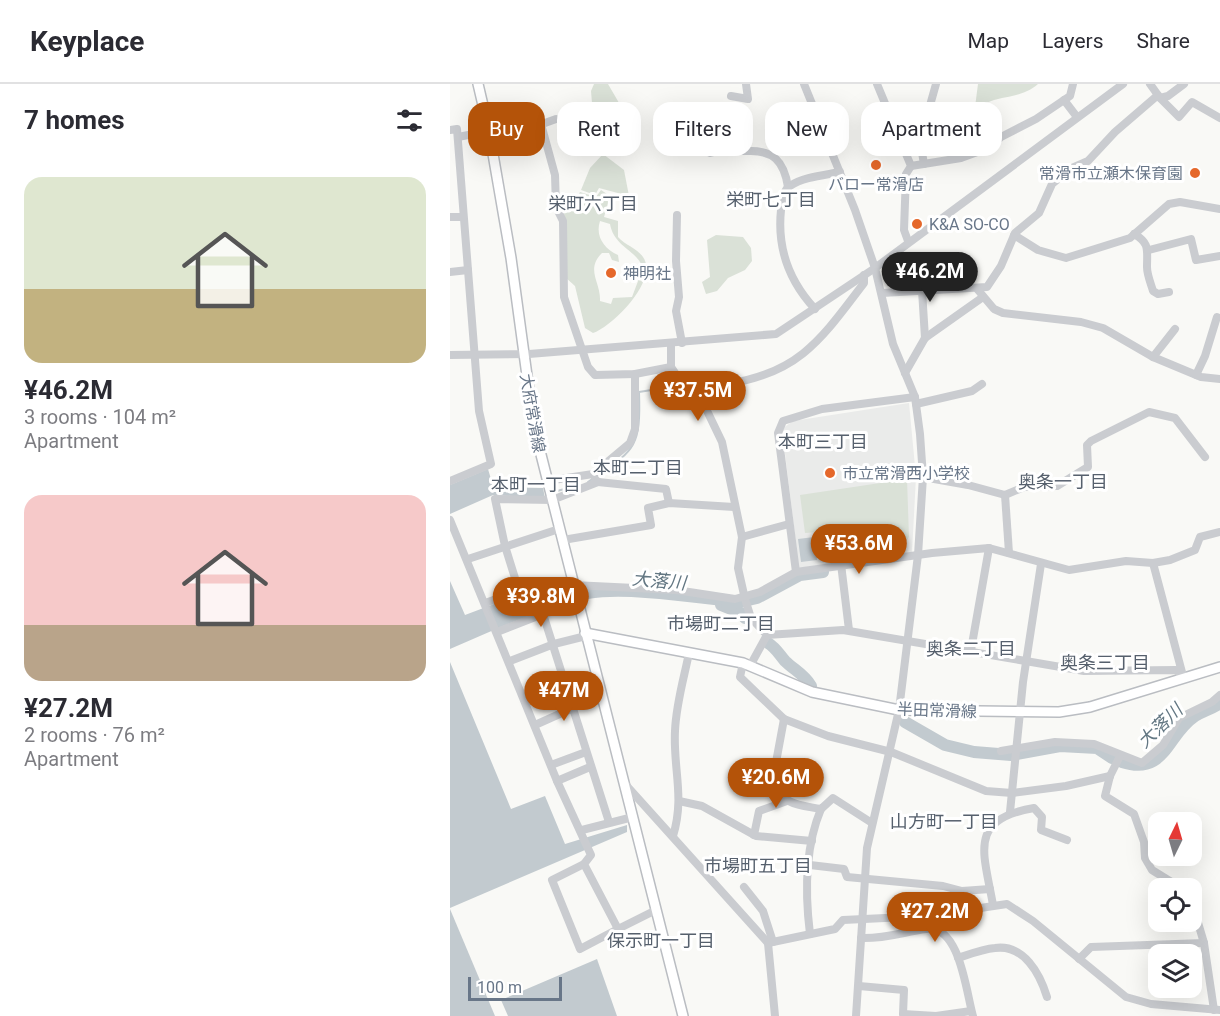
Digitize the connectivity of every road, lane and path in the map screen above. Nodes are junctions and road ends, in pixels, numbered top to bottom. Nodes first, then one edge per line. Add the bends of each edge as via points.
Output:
1 (478, 84) edge
2 (746, 84) edge
3 (804, 84) edge
4 (877, 84) edge
5 (936, 84) edge
6 (1072, 84) edge
7 (1123, 84) edge
8 (1150, 84) edge
9 (1184, 84) edge
10 (731, 96) dead end
11 (1159, 96) junction
12 (1064, 100) junction
13 (482, 102) edge
14 (1077, 117) junction
15 (556, 118) dead end
16 (1220, 118) edge
17 (545, 122) edge
18 (450, 130) edge
19 (468, 135) edge
20 (458, 137) junction
21 (545, 139) edge
22 (753, 149) edge
23 (493, 156) edge
24 (924, 164) junction
25 (911, 166) junction
26 (840, 172) junction
27 (788, 187) junction
28 (1220, 209) edge
29 (677, 214) dead end
30 (463, 216) junction
31 (450, 217) edge
32 (1134, 234) junction
33 (1014, 235) junction
34 (908, 241) junction
35 (1149, 250) junction
36 (1220, 256) edge
37 (875, 268) junction
38 (468, 270) junction
39 (450, 272) edge
40 (864, 275) junction
41 (922, 290) junction
42 (1169, 292) dead end
43 (882, 293) junction
44 (980, 293) junction
45 (815, 309) junction
46 (1217, 317) dead end
47 (1175, 329) dead end
48 (925, 338) junction
49 (681, 343) junction
50 (671, 345) junction
51 (585, 350) junction
52 (522, 353) junction
53 (450, 355) edge
54 (475, 356) junction
55 (1153, 357) junction
56 (671, 368) junction
57 (905, 373) junction
58 (635, 374) junction
59 (1196, 375) junction
60 (1220, 379) edge
61 (982, 384) dead end
62 (697, 390) junction
63 (916, 400) junction
64 (1205, 457) dead end
65 (922, 477) junction
66 (596, 478) junction
67 (450, 481) edge
68 (550, 492) junction
69 (1005, 495) junction
70 (669, 503) junction
71 (734, 507) junction
72 (450, 520) edge
73 (789, 525) junction
74 (559, 529) junction
75 (1220, 532) edge
76 (742, 537) junction
77 (563, 540) junction
78 (505, 546) junction
79 (989, 548) junction
80 (1009, 553) junction
81 (918, 555) junction
82 (468, 559) junction
83 (1153, 563) junction
84 (1041, 564) junction
85 (841, 565) junction
86 (796, 572) junction
87 (574, 587) junction
88 (519, 591) junction
89 (746, 600) junction
90 (485, 603) junction
91 (577, 603) junction
92 (543, 614) junction
93 (849, 630) junction
94 (497, 632) junction
95 (586, 635) junction
96 (767, 635) junction
97 (909, 640) junction
98 (554, 644) junction
99 (970, 650) junction
100 (689, 653) junction
101 (510, 661) junction
102 (1027, 661) junction
103 (746, 664) junction
104 (1219, 670) edge
105 (1183, 677) junction
106 (1220, 695) edge
107 (573, 708) junction
108 (899, 710) junction
109 (1021, 713) junction
110 (784, 719) junction
111 (535, 725) junction
112 (1001, 751) dead end
113 (586, 752) junction
114 (891, 753) junction
115 (1016, 754) junction
116 (1120, 756) junction
117 (551, 765) junction
118 (590, 767) junction
119 (1110, 776) junction
120 (557, 780) junction
121 (624, 783) junction
122 (1012, 793) junction
123 (679, 801) junction
124 (787, 801) junction
125 (821, 809) junction
126 (1010, 812) junction
127 (633, 817) junction
128 (609, 822) junction
129 (872, 824) junction
130 (582, 830) junction
131 (754, 835) junction
132 (673, 836) junction
133 (1066, 840) dead end
134 (812, 841) junction
135 (584, 864) junction
136 (810, 865) junction
137 (865, 878) junction
138 (1165, 878) edge
139 (744, 887) dead end
140 (990, 889) junction
141 (993, 905) junction
142 (656, 910) junction
143 (927, 916) junction
144 (862, 918) junction
145 (929, 928) junction
146 (618, 929) junction
147 (1201, 932) edge
148 (810, 934) junction
149 (861, 938) junction
150 (771, 942) junction
151 (1204, 944) junction
152 (958, 958) junction
153 (1079, 960) junction
154 (859, 986) junction
155 (1047, 997) dead end
156 (1217, 1010) edge
157 (972, 1013) edge
158 (683, 1016) edge
159 (775, 1016) edge
160 (856, 1016) edge

1 - 13 main road, 大府常滑線
2 - 10 street via 748,99
3 - 26 street
4 - 25 street
5 - 24 street via 920,141
6 - 12 street via 1072,92
7 - 14 street
8 - 11 street
9 - 11 street via 1168,96
11 - 16 street via 1179,117 1192,102
11 - 33 street via 1115,132 1088,161 1052,184 1039,213
12 - 14 street
12 - 24 street via 991,147 961,158
14 - 34 street
15 - 17 street
18 - 20 street via 457,129
19 - 20 street
20 - 30 street
21 - 51 street via 555,175 556,207 563,221 564,297
22 - 27 street via 766,152 781,165
23 - 52 main road, 大府常滑線
24 - 25 street
25 - 34 street via 906,174 904,230
26 - 27 street
26 - 37 street
27 - 45 street via 782,197 780,246 804,297
28 - 32 street via 1173,203
29 - 49 street via 676,311
30 - 31 street
30 - 38 street
32 - 33 street via 1123,242 1066,258 1038,250
32 - 35 street via 1144,240
33 - 44 street via 1001,266
34 - 37 street
35 - 36 street via 1191,239 1196,261
35 - 42 street via 1147,269 1153,291
37 - 40 street
37 - 43 street
38 - 39 street
38 - 54 street
40 - 45 street
40 - 62 street via 864,283 832,326 792,363 774,373
41 - 43 street
41 - 44 street
41 - 48 street
43 - 57 street via 893,344
44 - 48 street
44 - 55 street via 994,309 1012,316 1081,322 1103,328
45 - 49 street via 776,334
46 - 59 street
47 - 55 street
48 - 57 street
49 - 50 street
50 - 51 street
50 - 56 street
51 - 52 street
51 - 58 street via 588,367 595,375
52 - 54 street
52 - 68 main road, 大府常滑線
53 - 54 street
54 - 67 street via 479,411 491,464
55 - 59 street
56 - 58 street
56 - 62 street via 681,386
57 - 63 street
58 - 66 street via 635,429 630,443
59 - 60 street
61 - 63 street via 972,392
62 - 71 street via 722,442
63 - 65 street
63 - 73 street via 822,409 783,421 778,433
64 - 69 street via 1175,418 1149,412 1091,441 1087,445 1088,466 1062,483 1024,487
65 - 69 street
65 - 81 street
66 - 68 street
66 - 68 street
66 - 70 street via 666,489
68 - 74 main road, 大府常滑線
68 - 78 street via 495,499
69 - 80 street
70 - 71 street
70 - 77 street via 648,508 651,525
71 - 76 street
72 - 82 street
73 - 76 street
73 - 86 street
74 - 77 main road, 大府常滑線
74 - 78 street
75 - 83 street via 1200,537 1195,550
76 - 89 street via 738,568
77 - 87 main road, 大府常滑線
78 - 82 street
78 - 88 street
79 - 80 street
79 - 81 street
79 - 99 street
80 - 84 street
81 - 85 street
81 - 97 street
82 - 90 street
83 - 84 street via 1126,561 1069,570
83 - 105 street
84 - 102 street
85 - 86 street
85 - 93 street
86 - 89 street
87 - 88 street
87 - 89 street via 676,590
87 - 91 main road, 大府常滑線
88 - 90 street
89 - 96 street via 751,618
90 - 94 street
91 - 92 street
91 - 95 main road, 大府常滑線
92 - 94 street
92 - 98 street
93 - 96 street
93 - 97 street
94 - 101 street
95 - 98 street
95 - 100 main road, 半田常滑線
95 - 121 main road, 大府常滑線
96 - 103 street
97 - 99 street
97 - 108 street
98 - 101 street
98 - 107 street
99 - 102 street
100 - 103 main road, 半田常滑線
100 - 123 street via 675,729
101 - 111 street
102 - 105 street via 1084,671 1176,670
102 - 109 street
103 - 108 main road, 半田常滑線 via 813,692
103 - 110 street via 740,677
104 - 105 main road, 半田常滑線
105 - 109 main road, 半田常滑線 via 1090,707
106 - 116 street via 1179,718 1163,745 1142,763
107 - 111 street
107 - 113 street
108 - 109 main road, 半田常滑線
108 - 114 street
109 - 115 street
110 - 114 street
110 - 124 street via 772,784
111 - 117 street
112 - 115 street
113 - 117 street
113 - 118 street
114 - 122 street via 976,788
114 - 129 street
115 - 116 street via 1055,742 1094,744
115 - 122 street
116 - 119 street
117 - 120 street
118 - 120 street
118 - 128 street
119 - 122 street
119 - 138 street via 1105,796 1134,814 1145,858 1152,870
120 - 130 street
121 - 127 main road, 大府常滑線
121 - 132 street
122 - 126 street
123 - 131 street via 702,806
123 - 132 street
124 - 125 street
124 - 131 street via 759,811
125 - 129 street via 833,798
125 - 134 street
126 - 133 street via 1034,808 1042,818 1041,830
126 - 140 street via 993,824 985,838
127 - 128 street
127 - 142 main road, 大府常滑線
128 - 130 street
129 - 137 street
130 - 135 street via 591,855
131 - 134 street
132 - 150 street
134 - 136 street
135 - 146 street
135 - 146 street via 552,880 580,949
136 - 137 street via 844,869 847,877
136 - 148 street via 806,904
137 - 140 street via 944,885 962,891
137 - 144 street
139 - 150 street via 763,911
140 - 141 street
141 - 143 street
141 - 153 street via 1007,904 1019,911
142 - 146 street
142 - 158 main road, 大府常滑線
143 - 144 street
143 - 145 street
144 - 148 street via 843,920 835,929
144 - 149 street
145 - 149 street
145 - 152 street via 943,932
147 - 151 street
148 - 150 street
149 - 154 street
150 - 159 street
151 - 153 street via 1091,947
151 - 156 street
152 - 155 street via 998,947 1020,954 1041,977
152 - 157 street
153 - 156 street via 1128,998
154 - 157 street via 904,990 903,1014
154 - 160 street

